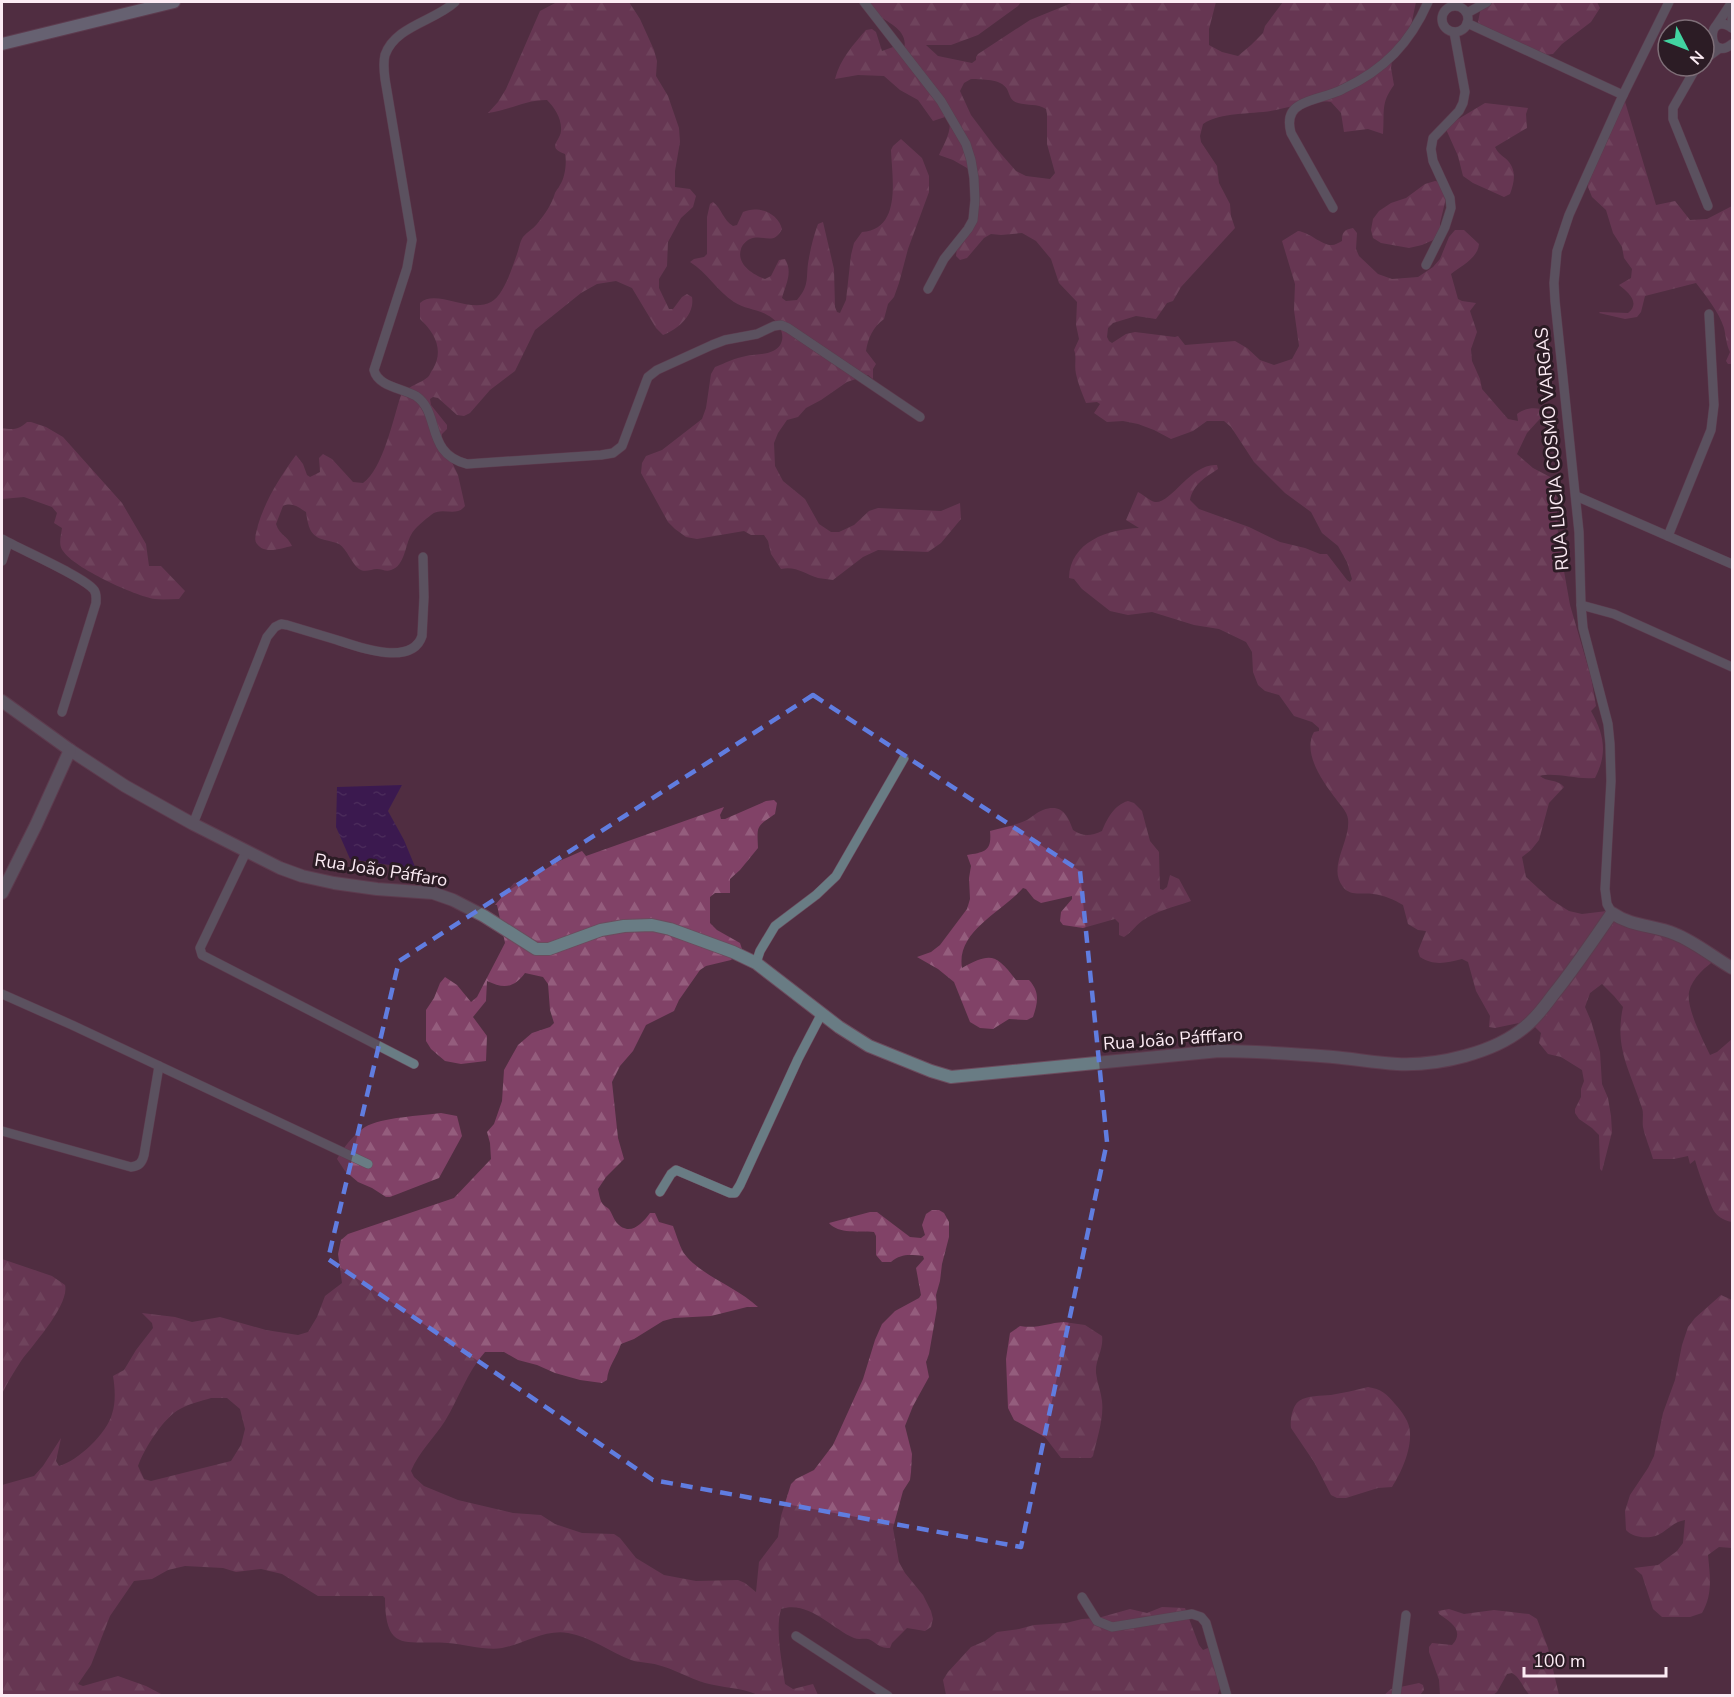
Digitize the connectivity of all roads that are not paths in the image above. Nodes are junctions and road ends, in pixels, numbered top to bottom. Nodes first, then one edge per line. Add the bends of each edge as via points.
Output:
1 (174, 2) edge
2 (455, 2) edge
3 (864, 2) edge
4 (1428, 2) edge
5 (1487, 2) edge
6 (1669, 2) edge
7 (1732, 3) edge
8 (1424, 11) junction
9 (1442, 16) junction
10 (1467, 18) junction
11 (1716, 26) joint
12 (1732, 28) edge
13 (1454, 32) junction
14 (2, 44) edge
15 (1690, 78) edge
16 (1623, 95) junction
17 (1708, 206) dead end
18 (1333, 208) dead end
19 (1426, 265) dead end
20 (928, 289) dead end
21 (1709, 314) dead end
22 (920, 417) dead end
23 (1576, 496) junction
24 (1668, 536) junction
25 (5, 541) edge
26 (423, 557) dead end
27 (2, 561) edge
28 (1732, 564) edge
29 (1581, 605) junction
30 (1732, 667) edge
31 (2, 701) edge
32 (62, 712) dead end
33 (70, 750) junction
34 (904, 758) dead end
35 (193, 824) junction
36 (246, 852) junction
37 (2, 893) edge
38 (1612, 914) junction
39 (744, 957) joint
40 (756, 963) junction
41 (1732, 968) edge
42 (2, 994) edge
43 (822, 1013) junction
44 (414, 1064) dead end
45 (159, 1066) junction
46 (2, 1131) edge
47 (368, 1164) dead end
48 (660, 1191) dead end
49 (1082, 1597) dead end
50 (1406, 1615) dead end
51 (796, 1636) dead end
52 (888, 1695) edge
53 (1227, 1695) edge
54 (1396, 1695) edge

1 - 14 main road
2 - 22 street via 398,38 385,56 385,79 412,240 407,268 374,370 377,378 424,403 438,440 451,458 467,464 613,453 622,446 653,373 712,345 774,326 788,328
3 - 20 street via 941,101 971,160 973,220
4 - 8 street
5 - 10 street
6 - 16 street, RUA LUCIA COSMO VARGAS
7 - 11 street
7 - 12 street
8 - 9 street
8 - 18 street via 1406,41 1383,65 1343,90 1300,104 1289,117 1291,133
9 - 10 street via 1447,8 1460,6
9 - 13 street via 1443,25
10 - 13 street via 1462,30
10 - 16 street
11 - 12 street via 1725,24
13 - 19 street via 1465,92 1459,111 1432,138 1433,161 1451,208
15 - 17 street via 1672,113
16 - 23 street, RUA LUCIA COSMO VARGAS via 1569,214 1555,268 1555,301
21 - 24 street via 1713,420
23 - 24 street
23 - 29 street, RUA LUCIA COSMO VARGAS
24 - 28 street
25 - 27 street
25 - 32 street via 77,577 95,591 96,603
26 - 35 street via 422,636 410,650 376,651 280,624 272,631
29 - 30 street via 1614,614
29 - 38 street, RUA LUCIA COSMO VARGAS via 1583,628 1608,724 1611,781 1605,889
31 - 33 street, Rua João Páffaro
33 - 35 street, Rua João Páffaro
33 - 37 street
34 - 40 street via 836,876 775,927
35 - 36 street, Rua João Páffaro
36 - 39 street, Rua João Páffaro via 302,876 377,889 433,893 484,916 536,949 549,949 601,930 652,926
36 - 44 street via 200,948 202,955
38 - 41 street via 1636,925 1676,934
38 - 43 street, Rua João Páfffaro via 1567,978 1526,1026 1499,1044 1434,1062 1397,1064 1261,1051 1219,1051 951,1077 869,1046
39 - 40 street, Rua João Páfffaro
40 - 43 street, Rua João Páfffaro
42 - 45 street
43 - 48 street via 736,1191 730,1193 676,1170
45 - 46 street via 144,1155 136,1167
45 - 47 street
49 - 53 street via 1097,1621 1112,1627 1192,1614 1201,1617
50 - 54 street
51 - 52 street

